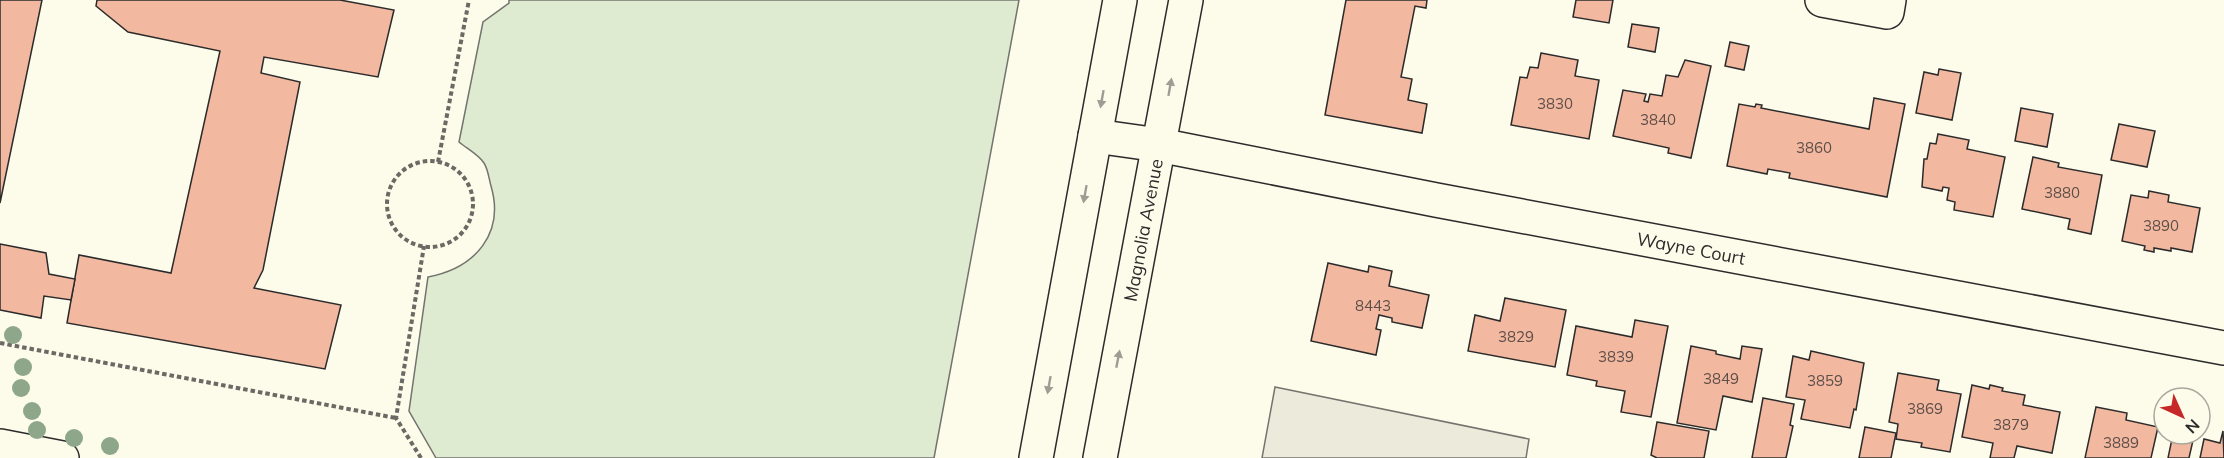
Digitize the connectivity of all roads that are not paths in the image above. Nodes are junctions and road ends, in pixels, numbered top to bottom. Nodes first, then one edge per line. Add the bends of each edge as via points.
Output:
1 (1120, 0) edge
2 (1186, 0) edge
3 (1822, 0) edge
4 (1889, 0) edge
5 (1095, 136) junction
6 (1159, 145) junction
7 (2224, 348) edge
8 (0, 446) edge
9 (62, 458) edge
10 (1036, 458) edge
11 (1100, 458) edge

1 -> 5 street
6 -> 2 street, Magnolia Avenue
3 - 4 street via 1887,12
5 - 6 street, Wayne Court
5 -> 10 street
6 - 7 street, Wayne Court
11 -> 6 street, Magnolia Avenue
8 - 9 street

